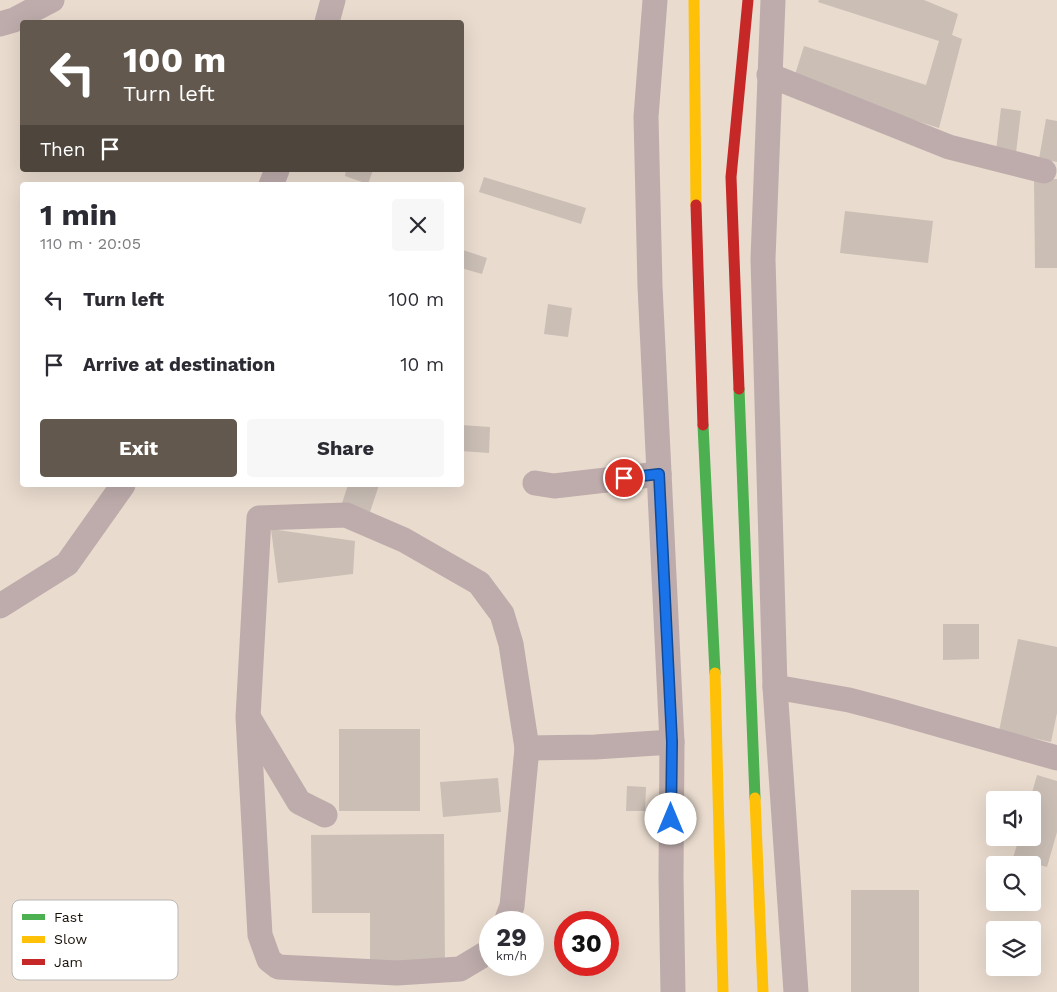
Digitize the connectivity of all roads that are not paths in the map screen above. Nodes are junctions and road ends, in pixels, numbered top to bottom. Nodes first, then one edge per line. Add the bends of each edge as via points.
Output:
1 (52, 0) edge
2 (333, 0) edge
3 (655, 0) edge
4 (694, 0) edge
5 (748, 0) edge
6 (773, 0) edge
7 (328, 20) edge
8 (0, 24) edge
9 (769, 75) junction
10 (1044, 172) dead end
11 (659, 474) junction
12 (535, 483) dead end
13 (122, 487) edge
14 (0, 606) edge
15 (775, 687) junction
16 (248, 718) junction
17 (672, 742) junction
18 (527, 748) junction
19 (1057, 758) edge
20 (325, 815) dead end
21 (510, 911) edge
22 (479, 958) edge
23 (673, 992) edge
24 (723, 992) edge
25 (763, 992) edge
26 (796, 992) edge

1 - 8 street
2 - 7 street
3 - 11 street via 646,117
4 - 24 highway via 696,265 717,725
5 - 25 highway via 731,177
6 - 9 street
9 - 10 street via 948,147
9 - 15 street via 763,259
11 - 12 street via 554,486
11 - 17 street
13 - 14 street via 67,564
15 - 19 street via 874,707
15 - 26 street
16 - 18 street via 259,518 346,515 404,540 479,583 502,614 511,644
16 - 20 street via 299,802
16 - 22 street via 260,935 270,960 278,967 397,973 460,969
17 - 18 street
17 - 23 street
18 - 21 street

